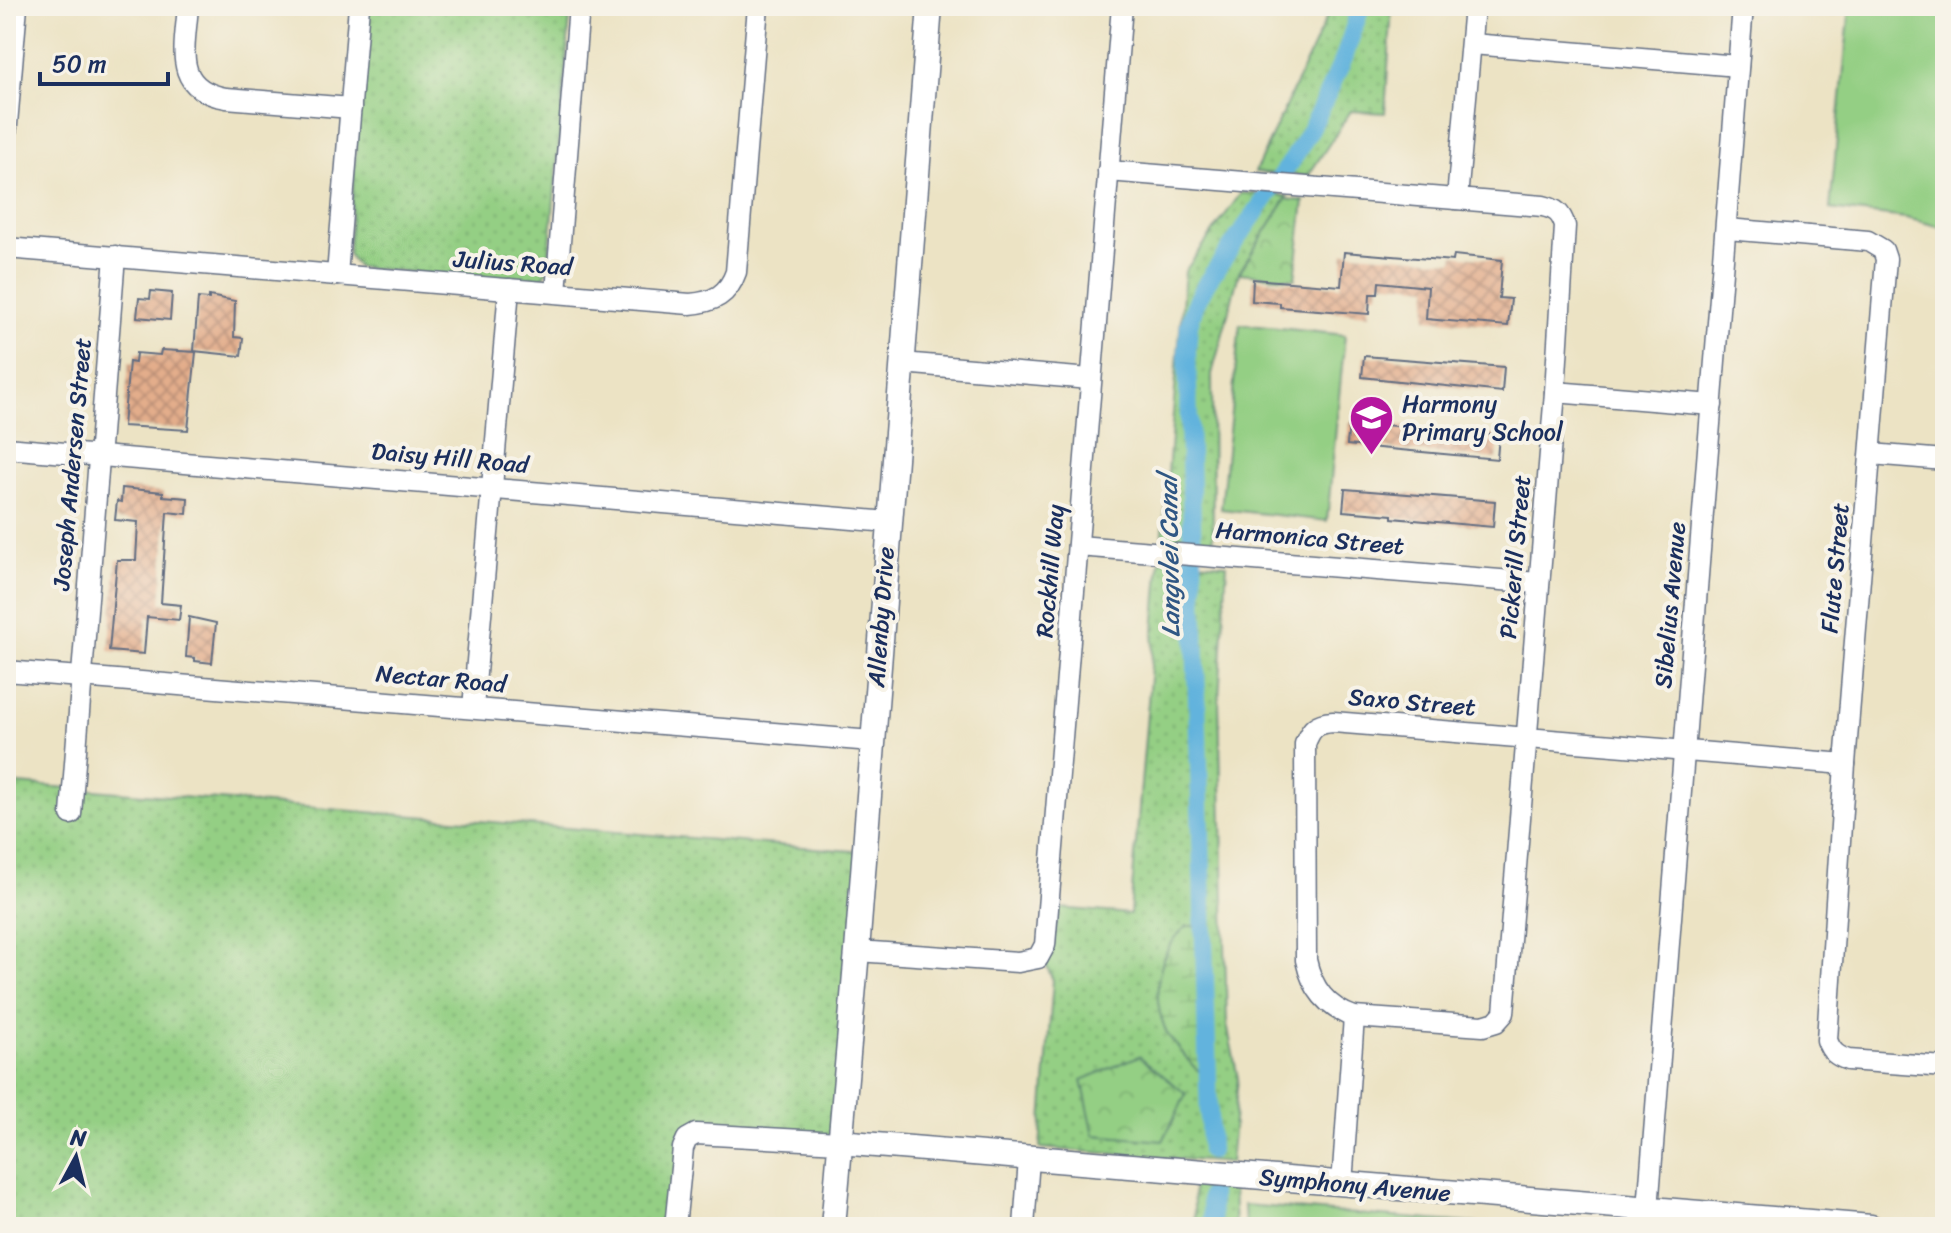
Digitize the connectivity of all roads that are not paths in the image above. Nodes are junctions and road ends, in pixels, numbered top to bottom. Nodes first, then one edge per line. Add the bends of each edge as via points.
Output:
1 (17, 6) edge
2 (188, 6) edge
3 (359, 6) edge
4 (579, 6) edge
5 (758, 6) edge
6 (930, 6) edge
7 (1122, 6) edge
8 (1474, 6) edge
9 (1743, 6) edge
10 (1472, 44) junction
11 (1738, 66) junction
12 (351, 108) junction
13 (6, 136) edge
14 (1108, 171) junction
15 (1457, 199) junction
16 (1727, 229) junction
17 (6, 248) edge
18 (115, 256) junction
19 (337, 275) junction
20 (509, 289) junction
21 (556, 292) junction
22 (902, 363) junction
23 (1090, 379) junction
24 (1555, 392) junction
25 (1712, 405) junction
26 (6, 448) edge
27 (1871, 454) junction
28 (99, 456) junction
29 (1945, 460) edge
30 (493, 488) junction
31 (889, 522) junction
32 (1078, 546) junction
33 (1538, 583) junction
34 (6, 671) edge
35 (81, 677) junction
36 (473, 708) junction
37 (1527, 737) junction
38 (872, 741) junction
39 (1684, 751) junction
40 (1845, 764) junction
41 (71, 814) dead end
42 (857, 951) junction
43 (1354, 1017) junction
44 (1945, 1067) edge
45 (839, 1142) junction
46 (1029, 1159) junction
47 (1342, 1184) junction
48 (1648, 1209) junction
49 (675, 1227) edge
50 (833, 1227) edge
51 (1024, 1227) edge
52 (1871, 1227) edge

1 - 13 street
2 - 12 street via 184,57 191,81 200,89 226,98
3 - 12 street
4 - 21 street
5 - 21 street, Julius Road via 732,283 717,298 690,304
6 - 22 street, Allenby Drive
7 - 14 street, Rockhill Way
8 - 10 street
9 - 11 street, Sibelius Avenue
10 - 11 street
10 - 15 street
11 - 16 street, Sibelius Avenue
12 - 19 street
14 - 15 street, Pickerill Street
14 - 23 street, Rockhill Way
15 - 24 street, Pickerill Street via 1543,206 1562,216 1566,239
16 - 25 street, Sibelius Avenue
16 - 27 street, Flute Street via 1868,241 1883,250 1886,269
17 - 18 street, Julius Road
18 - 19 street, Julius Road
18 - 28 street, Joseph Andersen Street
19 - 20 street, Julius Road
20 - 21 street, Julius Road
20 - 30 street
22 - 23 street
22 - 31 street, Allenby Drive
23 - 32 street, Rockhill Way
24 - 25 street
24 - 33 street, Pickerill Street
25 - 39 street, Sibelius Avenue
26 - 28 street, Daisy Hill Road
27 - 29 street
27 - 40 street, Flute Street
28 - 30 street, Daisy Hill Road
28 - 35 street, Joseph Andersen Street
30 - 31 street, Daisy Hill Road
30 - 36 street
31 - 38 street, Allenby Drive
32 - 33 street, Harmonica Street
32 - 42 street, Rockhill Way via 1043,951 1033,961 1018,962
33 - 37 street, Pickerill Street
34 - 35 street, Nectar Road
35 - 36 street, Nectar Road
35 - 41 street, Joseph Andersen Street
36 - 38 street, Nectar Road
37 - 39 street, Saxo Street
37 - 43 street, Pickerill Street via 1504,1013 1483,1026
37 - 43 street, Saxo Street via 1333,722 1319,723 1310,731 1305,744 1306,960 1316,989 1340,1012
38 - 42 street, Allenby Drive
39 - 40 street, Saxo Street
39 - 48 street, Sibelius Avenue
40 - 44 street, Flute Street via 1827,1030 1831,1050 1848,1060
42 - 45 street, Allenby Drive
43 - 47 street
45 - 46 street, Symphony Avenue
45 - 49 street via 696,1134 683,1148
45 - 50 street, Allenby Drive
46 - 47 street, Symphony Avenue
46 - 51 street
47 - 48 street, Symphony Avenue
48 - 52 street, Symphony Avenue

